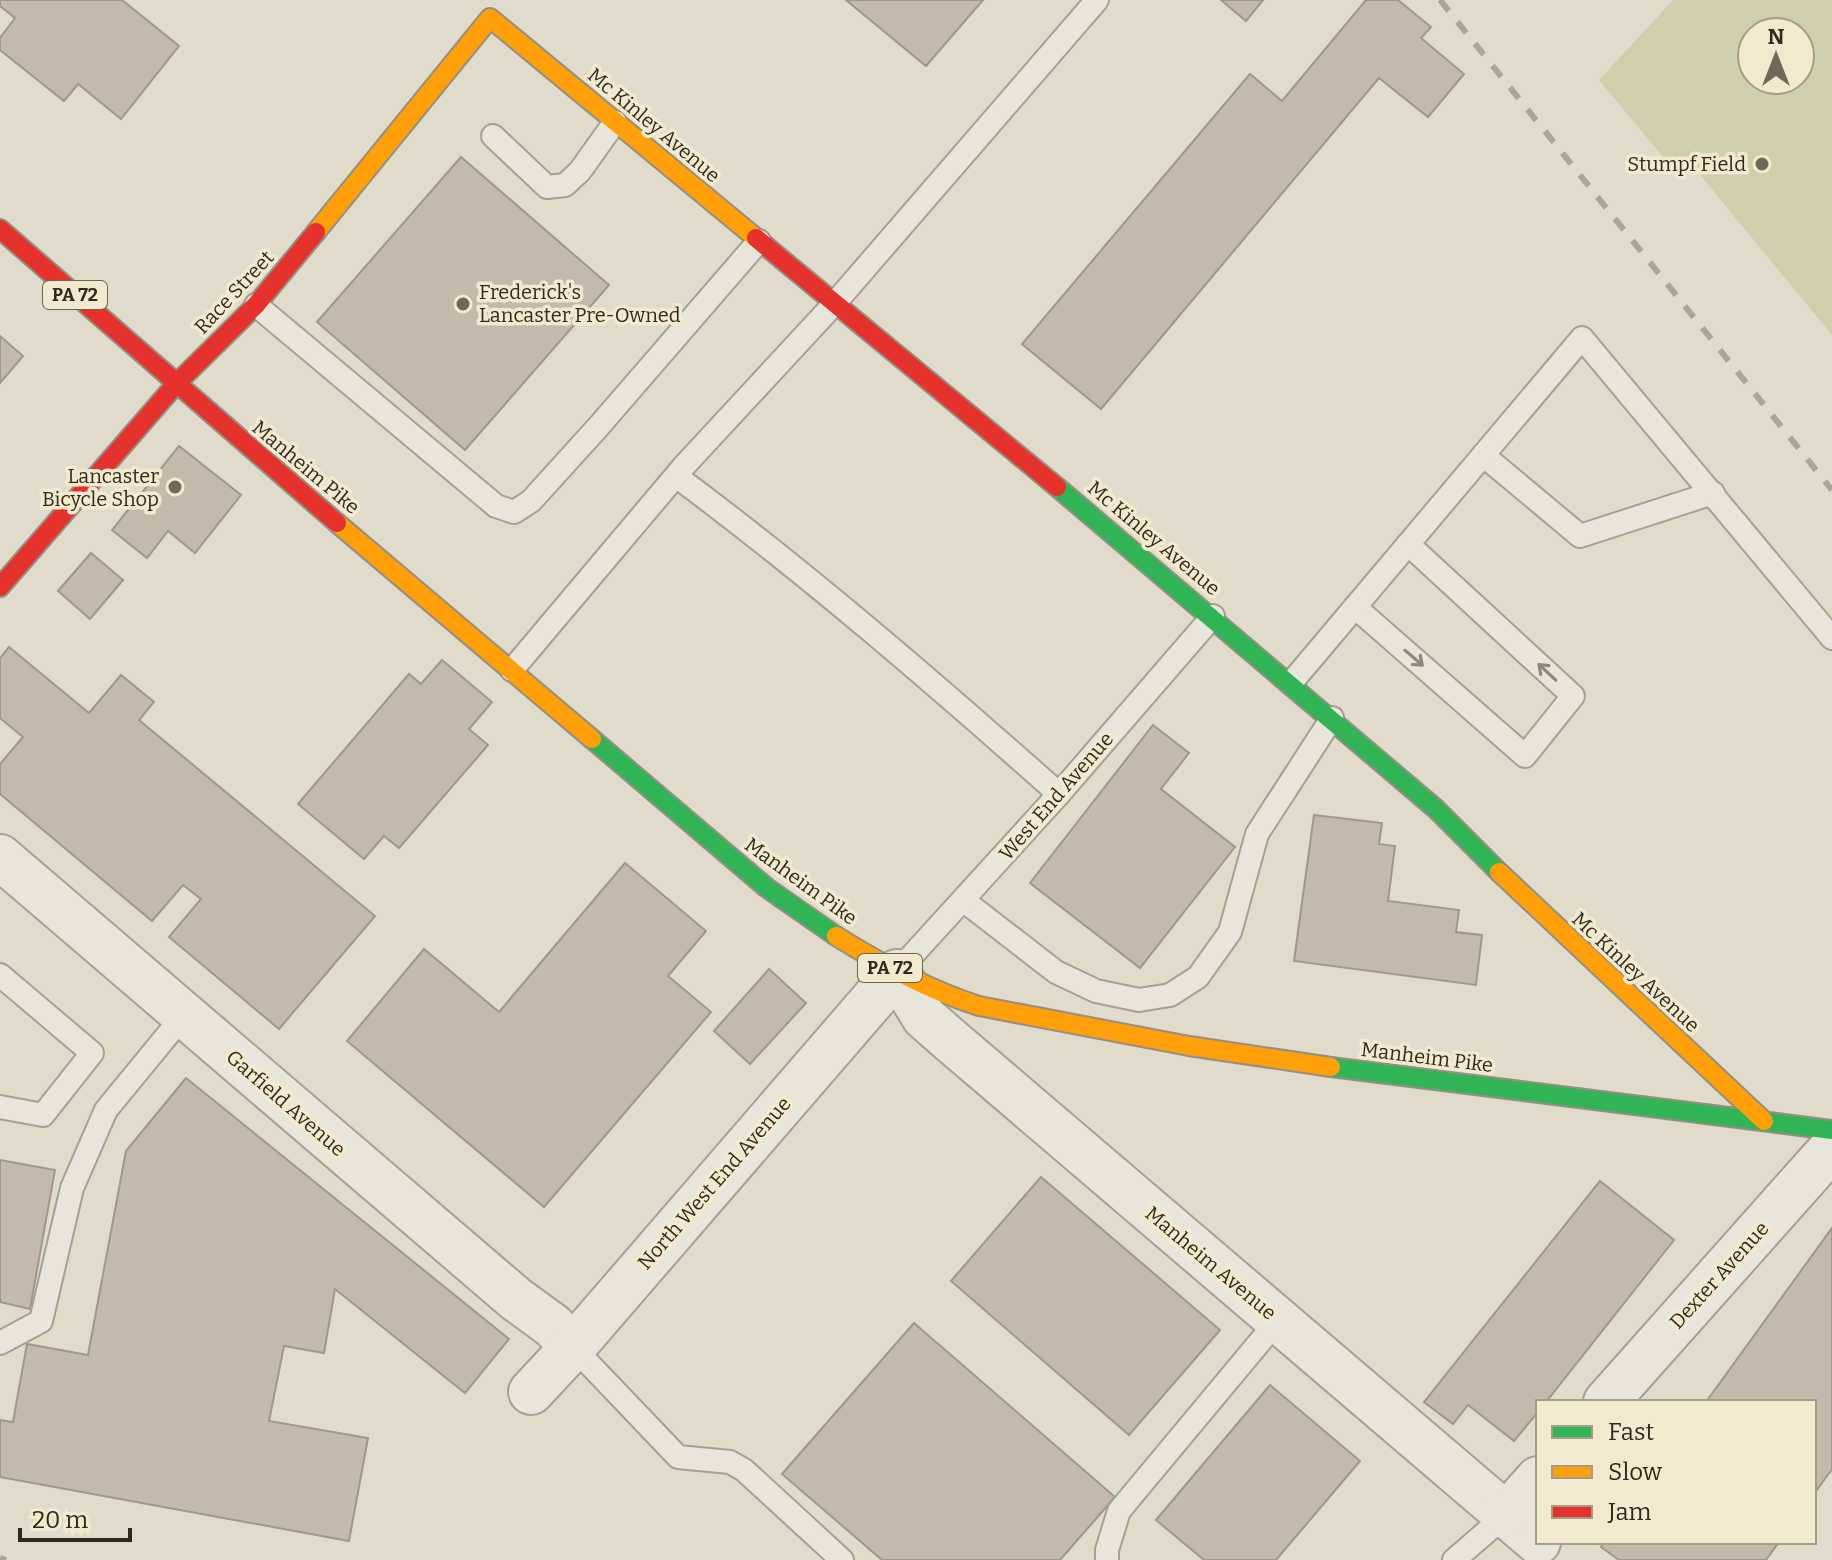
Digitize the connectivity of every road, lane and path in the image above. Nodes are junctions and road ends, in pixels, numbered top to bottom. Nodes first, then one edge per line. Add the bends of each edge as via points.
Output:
1 (1097, 0) edge
2 (490, 18) joint
3 (615, 122) junction
4 (493, 136) dead end
5 (0, 229) edge
6 (759, 241) junction
7 (835, 303) junction
8 (256, 305) junction
9 (176, 384) junction
10 (1483, 455) junction
11 (676, 476) junction
12 (1713, 493) junction
13 (1408, 544) junction
14 (0, 587) edge
15 (1355, 607) junction
16 (1213, 616) junction
17 (1832, 638) edge
18 (512, 670) junction
19 (1291, 683) junction
20 (1332, 718) junction
21 (1059, 794) junction
22 (0, 857) edge
23 (963, 900) junction
24 (897, 972) junction
25 (0, 975) edge
26 (184, 1015) junction
27 (0, 1107) edge
28 (1764, 1121) junction
29 (1832, 1130) edge
30 (1832, 1148) edge
31 (1278, 1320) junction
32 (0, 1343) edge
33 (573, 1347) junction
34 (531, 1392) dead end
35 (1608, 1400) edge
36 (1536, 1489) edge
37 (1527, 1533) edge
38 (1540, 1544) edge
39 (842, 1560) edge
40 (1107, 1560) edge
41 (1454, 1560) edge
42 (1560, 1560) edge

1 - 7 lane
2 - 3 street, Mc Kinley Avenue
2 - 8 street, Race Street
3 - 4 lane via 565,185 547,187
3 - 6 street, Mc Kinley Avenue
5 - 9 street, Manheim Pike / PA 72
6 - 7 street, Mc Kinley Avenue
6 - 8 lane via 599,426 531,501 514,512 496,506
7 - 11 lane
7 - 16 street, Mc Kinley Avenue
8 - 9 street, Race Street
9 - 14 street, Race Street
9 - 18 street, Manheim Pike / PA 72
10 - 12 lane via 1580,536
10 - 12 lane via 1582,338
10 - 13 lane
11 - 18 lane
11 - 21 lane via 742,525
12 - 17 lane
13 - 15 lane
15 -> 13 lane via 1525,756 1573,696
15 - 19 lane
16 - 19 street, Mc Kinley Avenue
16 - 21 lane, West End Avenue
18 - 24 street, Manheim Pike / PA 72 via 767,888
19 - 20 street, Mc Kinley Avenue
20 - 23 lane via 1257,834 1230,932 1198,977 1170,995 1139,1000 1096,991 1056,972
20 - 28 street, Mc Kinley Avenue via 1436,809
21 - 23 lane, West End Avenue
22 - 26 street, Garfield Avenue
23 - 24 lane, West End Avenue
24 - 28 street, Manheim Pike / PA 72 via 1002,1012 1187,1046
24 - 31 street, Manheim Avenue via 924,1017
24 - 33 street, North West End Avenue
25 - 27 lane via 92,1053 43,1115
26 - 32 lane via 106,1110 72,1188 41,1321
26 - 33 street, Garfield Avenue
28 - 29 street, Manheim Pike / PA 72
30 - 35 street, Dexter Avenue
31 - 37 street, Manheim Avenue
31 - 40 lane via 1119,1511
33 - 34 street, North West End Avenue
33 - 39 lane via 678,1457 730,1462 744,1470
36 - 37 street
37 - 41 lane
38 - 42 street, Manheim Avenue

